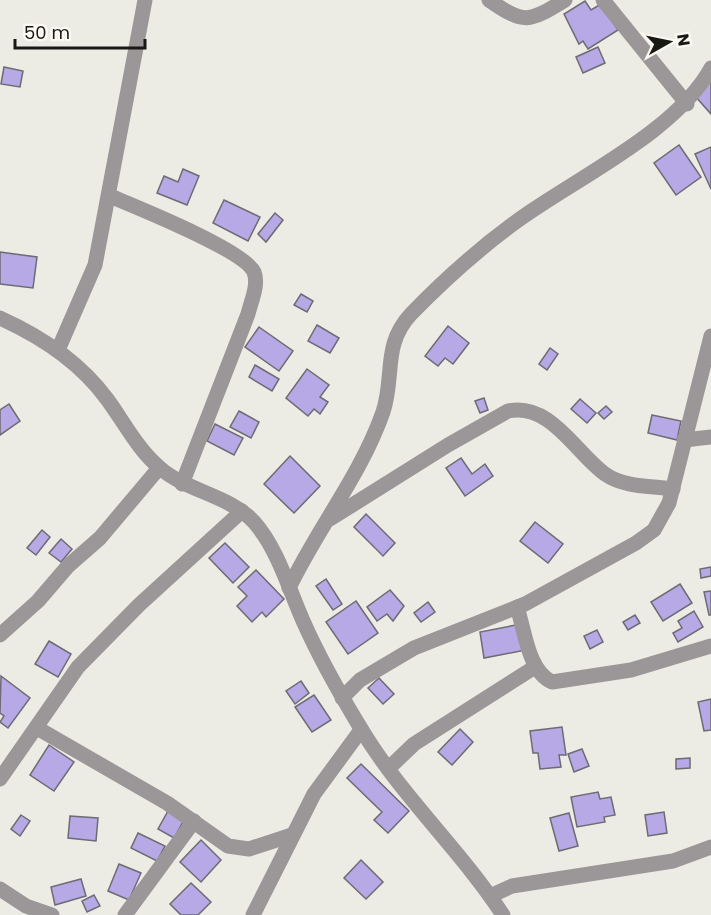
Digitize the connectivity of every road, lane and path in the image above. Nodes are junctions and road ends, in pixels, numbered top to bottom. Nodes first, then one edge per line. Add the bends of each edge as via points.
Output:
1 (145, 0) edge
2 (489, 0) edge
3 (565, 0) edge
4 (603, 0) edge
5 (711, 68) edge
6 (687, 104) junction
7 (110, 196) junction
8 (0, 318) edge
9 (711, 336) edge
10 (58, 350) junction
11 (711, 437) edge
12 (684, 440) junction
13 (159, 468) junction
14 (182, 484) junction
15 (673, 489) junction
16 (242, 511) junction
17 (326, 521) junction
18 (289, 588) junction
19 (517, 607) junction
20 (0, 635) edge
21 (711, 646) edge
22 (535, 667) junction
23 (342, 698) junction
24 (36, 728) junction
25 (362, 730) junction
26 (5, 759) edge
27 (389, 768) junction
28 (0, 779) edge
29 (194, 821) junction
30 (292, 834) junction
31 (711, 847) edge
32 (0, 889) edge
33 (490, 896) junction
34 (52, 915) edge
35 (125, 915) edge
36 (253, 915) edge
37 (503, 915) edge

1 - 7 street
2 - 3 street via 523,19 540,16
4 - 6 street
5 - 6 street
6 - 17 street via 516,222 400,326 390,356 383,411
7 - 10 street via 95,265
7 - 14 street via 183,227 253,271 256,284 248,314
8 - 10 street
9 - 12 street
10 - 13 street via 106,397
11 - 12 street
12 - 15 street
13 - 14 street
13 - 20 street via 100,538
14 - 16 street
15 - 17 street via 633,484 605,474 538,414 518,409 448,445
15 - 19 street via 663,518 654,530
16 - 18 street via 265,538
16 - 24 street via 78,667
17 - 18 street
18 - 23 street
19 - 22 street
19 - 23 street via 414,648 360,680
21 - 22 street via 631,670 552,682
22 - 27 street via 414,744
23 - 25 street
24 - 26 street
24 - 29 street
25 - 27 street
25 - 30 street via 314,794
26 - 28 street
27 - 33 street
29 - 30 street via 216,839 239,849 265,845
29 - 35 street
30 - 36 street
31 - 33 street via 673,861 512,886
32 - 34 street via 26,906
33 - 37 street

